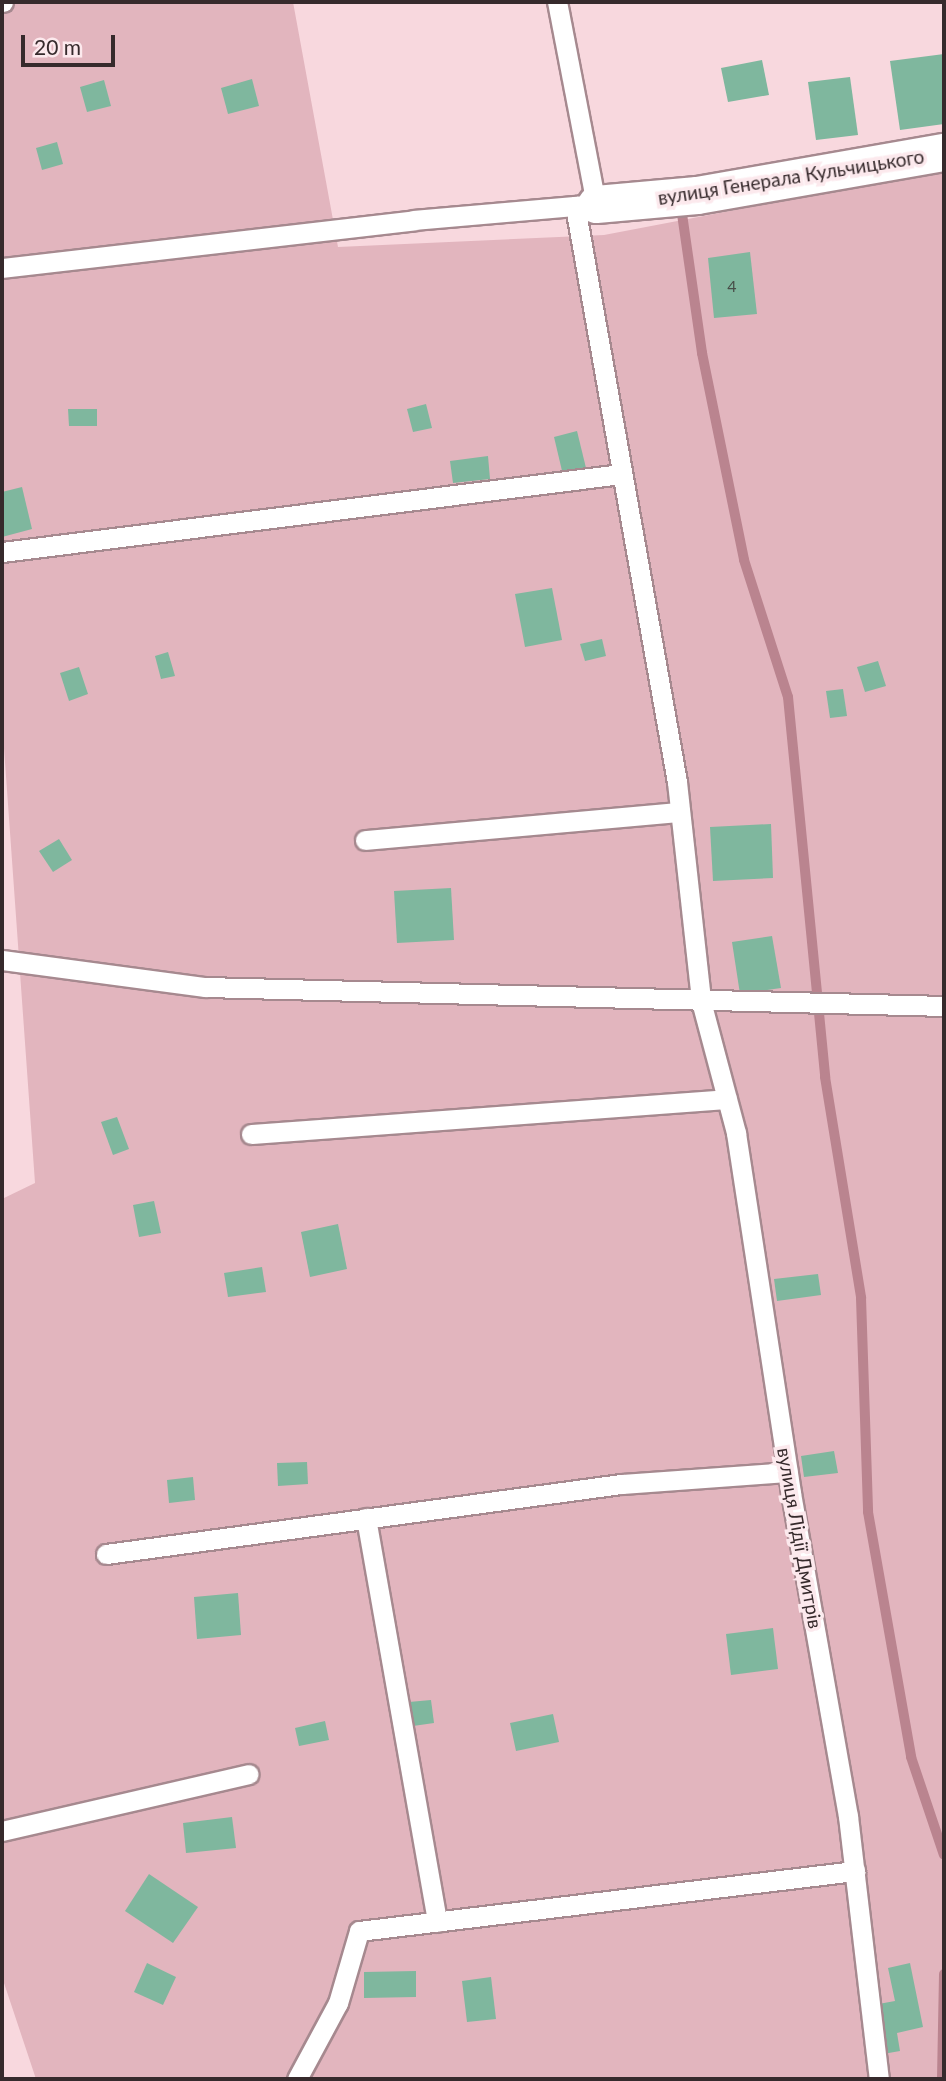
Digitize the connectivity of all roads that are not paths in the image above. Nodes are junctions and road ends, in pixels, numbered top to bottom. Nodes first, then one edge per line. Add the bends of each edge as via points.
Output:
1 (557, 2) edge
2 (944, 152) edge
3 (585, 205) junction
4 (2, 268) edge
5 (621, 474) junction
6 (2, 552) edge
7 (680, 812) junction
8 (365, 840) dead end
9 (2, 960) edge
10 (701, 1001) junction
11 (944, 1006) edge
12 (727, 1099) junction
13 (251, 1134) dead end
14 (788, 1472) junction
15 (366, 1518) junction
16 (106, 1554) dead end
17 (249, 1774) dead end
18 (2, 1831) edge
19 (855, 1871) junction
20 (437, 1922) junction
21 (297, 2079) edge
22 (879, 2079) edge

1 - 3 lane, вулиця Лідії Дмитрів
2 - 3 street, вулиця Генерала Кульчицького via 697,195
3 - 4 lane
3 - 5 lane, вулиця Лідії Дмитрів
5 - 6 lane
5 - 7 lane, вулиця Лідії Дмитрів
7 - 8 lane
7 - 10 lane, вулиця Лідії Дмитрів
9 - 10 lane via 205,987
10 - 11 lane
10 - 12 lane, вулиця Лідії Дмитрів
12 - 13 lane
12 - 14 lane, вулиця Лідії Дмитрів
14 - 15 lane via 621,1484
14 - 19 lane, вулиця Лідії Дмитрів
15 - 16 lane
15 - 20 lane
17 - 18 lane
19 - 20 lane
19 - 22 lane, вулиця Лідії Дмитрів
20 - 21 lane via 359,1931 338,2003

